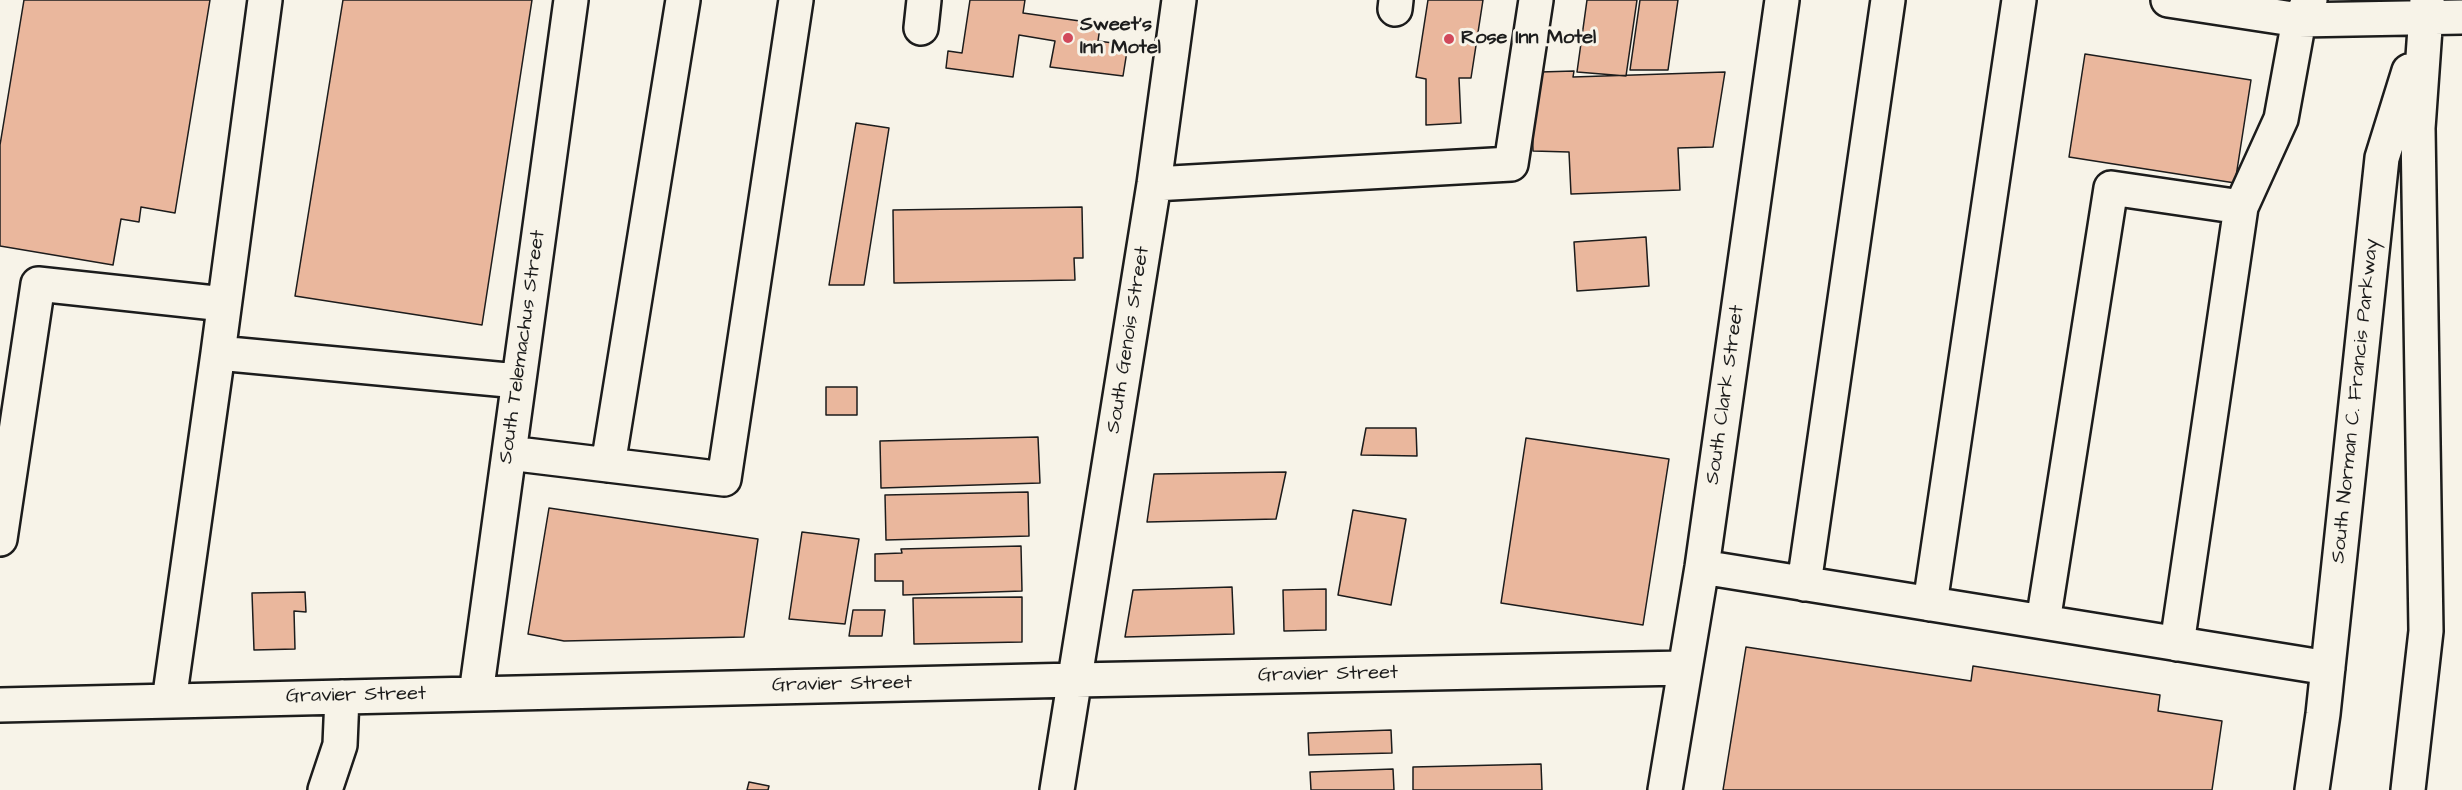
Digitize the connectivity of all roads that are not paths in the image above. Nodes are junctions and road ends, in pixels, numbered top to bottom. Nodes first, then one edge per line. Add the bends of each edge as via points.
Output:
1 (265, 0) edge
2 (570, 0) edge
3 (682, 0) edge
4 (796, 0) edge
5 (1179, 0) edge
6 (1536, 0) edge
7 (1782, 0) edge
8 (1888, 0) edge
9 (2019, 0) edge
10 (2181, 1) edge
11 (2246, 6) edge
12 (2426, 9) edge
13 (2305, 10) edge
14 (2462, 17) edge
15 (1154, 184) junction
16 (2241, 207) junction
17 (224, 304) junction
18 (218, 353) junction
19 (518, 381) junction
20 (509, 453) junction
21 (608, 465) junction
22 (0, 539) edge
23 (1702, 567) junction
24 (1804, 584) junction
25 (1930, 604) junction
26 (2043, 622) junction
27 (2176, 644) junction
28 (1684, 668) junction
29 (2328, 668) junction
30 (1076, 680) junction
31 (476, 694) junction
32 (342, 697) junction
33 (169, 701) junction
34 (0, 705) edge
35 (325, 790) edge
36 (1057, 790) edge
37 (1665, 790) edge
38 (2312, 790) edge
39 (2408, 790) edge

1 - 17 street
2 - 19 street, South Telemachus Street
3 - 21 street
4 - 21 street via 724,479
5 - 15 street, South Genois Street
6 - 15 street via 1511,164
7 - 23 street, South Clark Street
8 - 24 street
9 - 25 street
10 - 11 street
11 - 13 street
12 - 13 street
12 - 14 street
12 - 29 street, South Norman C. Francis Parkway via 2382,158
12 - 39 street via 2418,128 2426,631
13 - 16 street via 2281,119
15 - 30 street, South Genois Street
16 - 26 street via 2111,188
16 - 27 street
17 - 18 street
17 - 22 street via 38,284
18 - 19 street
18 - 33 street
19 - 20 street, South Telemachus Street
20 - 21 street
20 - 31 street, South Telemachus Street
23 - 24 street
23 - 28 street, South Clark Street
24 - 25 street
25 - 26 street
26 - 27 street
27 - 29 street
28 - 30 street, Gravier Street
28 - 37 street, South Clark Street
29 - 38 street, South Norman C. Francis Parkway
30 - 31 street, Gravier Street
30 - 36 street, South Genois Street
31 - 32 street, Gravier Street
32 - 33 street, Gravier Street
32 - 35 street via 340,744
33 - 34 street, Gravier Street

